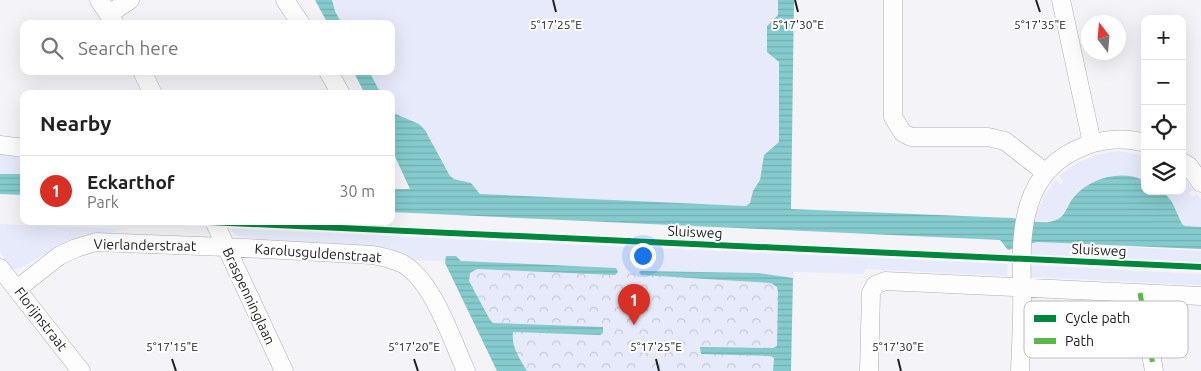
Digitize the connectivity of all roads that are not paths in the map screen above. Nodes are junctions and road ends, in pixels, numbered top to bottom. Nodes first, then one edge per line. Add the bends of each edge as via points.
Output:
1 (130, 0) edge
2 (286, 0) edge
3 (893, 0) edge
4 (1061, 0) edge
5 (108, 13) edge
6 (298, 20) edge
7 (144, 75) edge
8 (330, 75) edge
9 (151, 90) edge
10 (339, 90) edge
11 (1141, 142) edge
12 (1092, 143) junction
13 (0, 145) edge
14 (20, 148) edge
15 (1186, 165) edge
16 (1046, 173) junction
17 (1201, 183) edge
18 (216, 225) edge
19 (226, 247) junction
20 (0, 268) edge
21 (1022, 287) junction
22 (17, 289) junction
23 (1140, 293) junction
24 (1201, 296) edge
25 (1141, 301) edge
26 (82, 371) edge
27 (284, 371) edge
28 (466, 371) edge
29 (869, 371) edge
30 (1020, 371) edge

1 - 5 street
2 - 6 street
3 - 16 street via 893,116 903,133 911,137 988,137 1005,141
4 - 12 street
7 - 9 street
8 - 10 street
11 - 12 street via 1119,139
12 - 16 street via 1058,159
13 - 14 street
15 - 17 street
16 - 21 street via 1024,217
18 - 19 street, Braspenninglaan
19 - 22 street, Vierlanderstraat via 96,242 59,256
19 - 27 street, Braspenninglaan
19 - 28 street, Karolusguldenstraat via 373,255 404,265 422,281 433,298
20 - 22 street, Florijnstraat
21 - 23 street
21 - 29 street via 885,281 875,285 871,293
21 - 30 street
22 - 26 street, Florijnstraat
23 - 24 street
23 - 25 street

